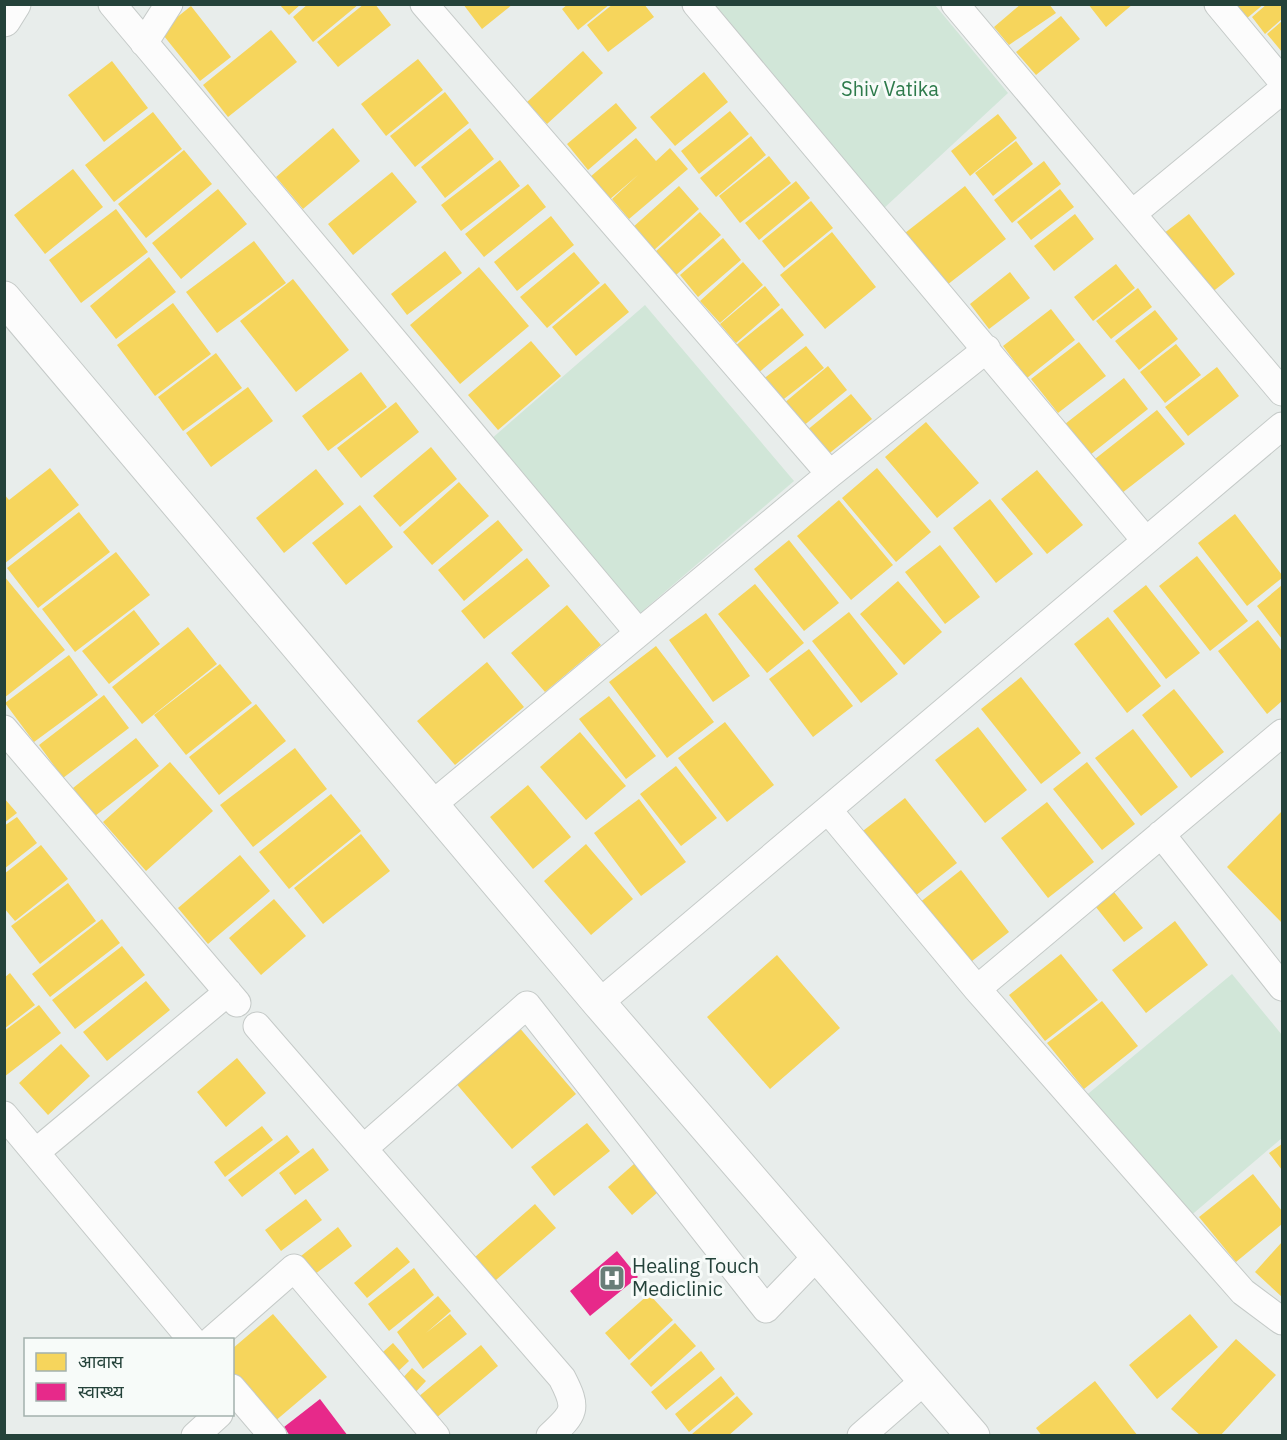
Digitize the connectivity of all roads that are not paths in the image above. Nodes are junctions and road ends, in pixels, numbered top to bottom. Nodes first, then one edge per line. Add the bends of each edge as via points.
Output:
1 (14, 4) edge
2 (112, 4) edge
3 (169, 4) edge
4 (424, 4) edge
5 (696, 4) edge
6 (955, 4) edge
7 (1218, 4) edge
8 (4, 20) edge
9 (144, 43) junction
10 (1282, 81) edge
11 (1282, 90) edge
12 (1132, 214) junction
13 (4, 298) edge
14 (987, 350) junction
15 (1282, 392) edge
16 (1282, 426) edge
17 (830, 474) junction
18 (1146, 541) junction
19 (638, 632) junction
20 (4, 729) edge
21 (1282, 733) edge
22 (433, 804) junction
23 (828, 810) junction
24 (1161, 834) junction
25 (1282, 987) edge
26 (977, 989) junction
27 (599, 1004) junction
28 (257, 1026) dead end
29 (4, 1115) edge
30 (363, 1148) junction
31 (36, 1152) junction
32 (817, 1256) junction
33 (1282, 1321) edge
34 (190, 1338) edge
35 (214, 1338) edge
36 (925, 1380) junction
37 (235, 1396) edge
38 (217, 1416) edge
39 (195, 1436) edge
40 (273, 1436) edge
41 (436, 1436) edge
42 (550, 1436) edge
43 (861, 1436) edge
44 (973, 1436) edge

1 - 8 street
2 - 9 street
3 - 9 street
4 - 17 street
5 - 14 street
6 - 12 street
7 - 10 street
9 - 19 street
11 - 12 street
12 - 15 street
13 - 22 street
14 - 17 street
14 - 18 street
16 - 18 street
17 - 19 street
18 - 23 street
19 - 22 street
20 - 31 street via 232,997
21 - 24 street
22 - 27 street
23 - 26 street
23 - 27 street
24 - 25 street
24 - 26 street
26 - 33 street via 1243,1292
27 - 32 street
28 - 30 street
29 - 31 street
30 - 32 street via 527,1005 766,1309
30 - 42 street via 562,1378 574,1404 570,1417
31 - 34 street
32 - 36 street
35 - 41 street via 294,1268
36 - 43 street
36 - 44 street
37 - 40 street
38 - 39 street

